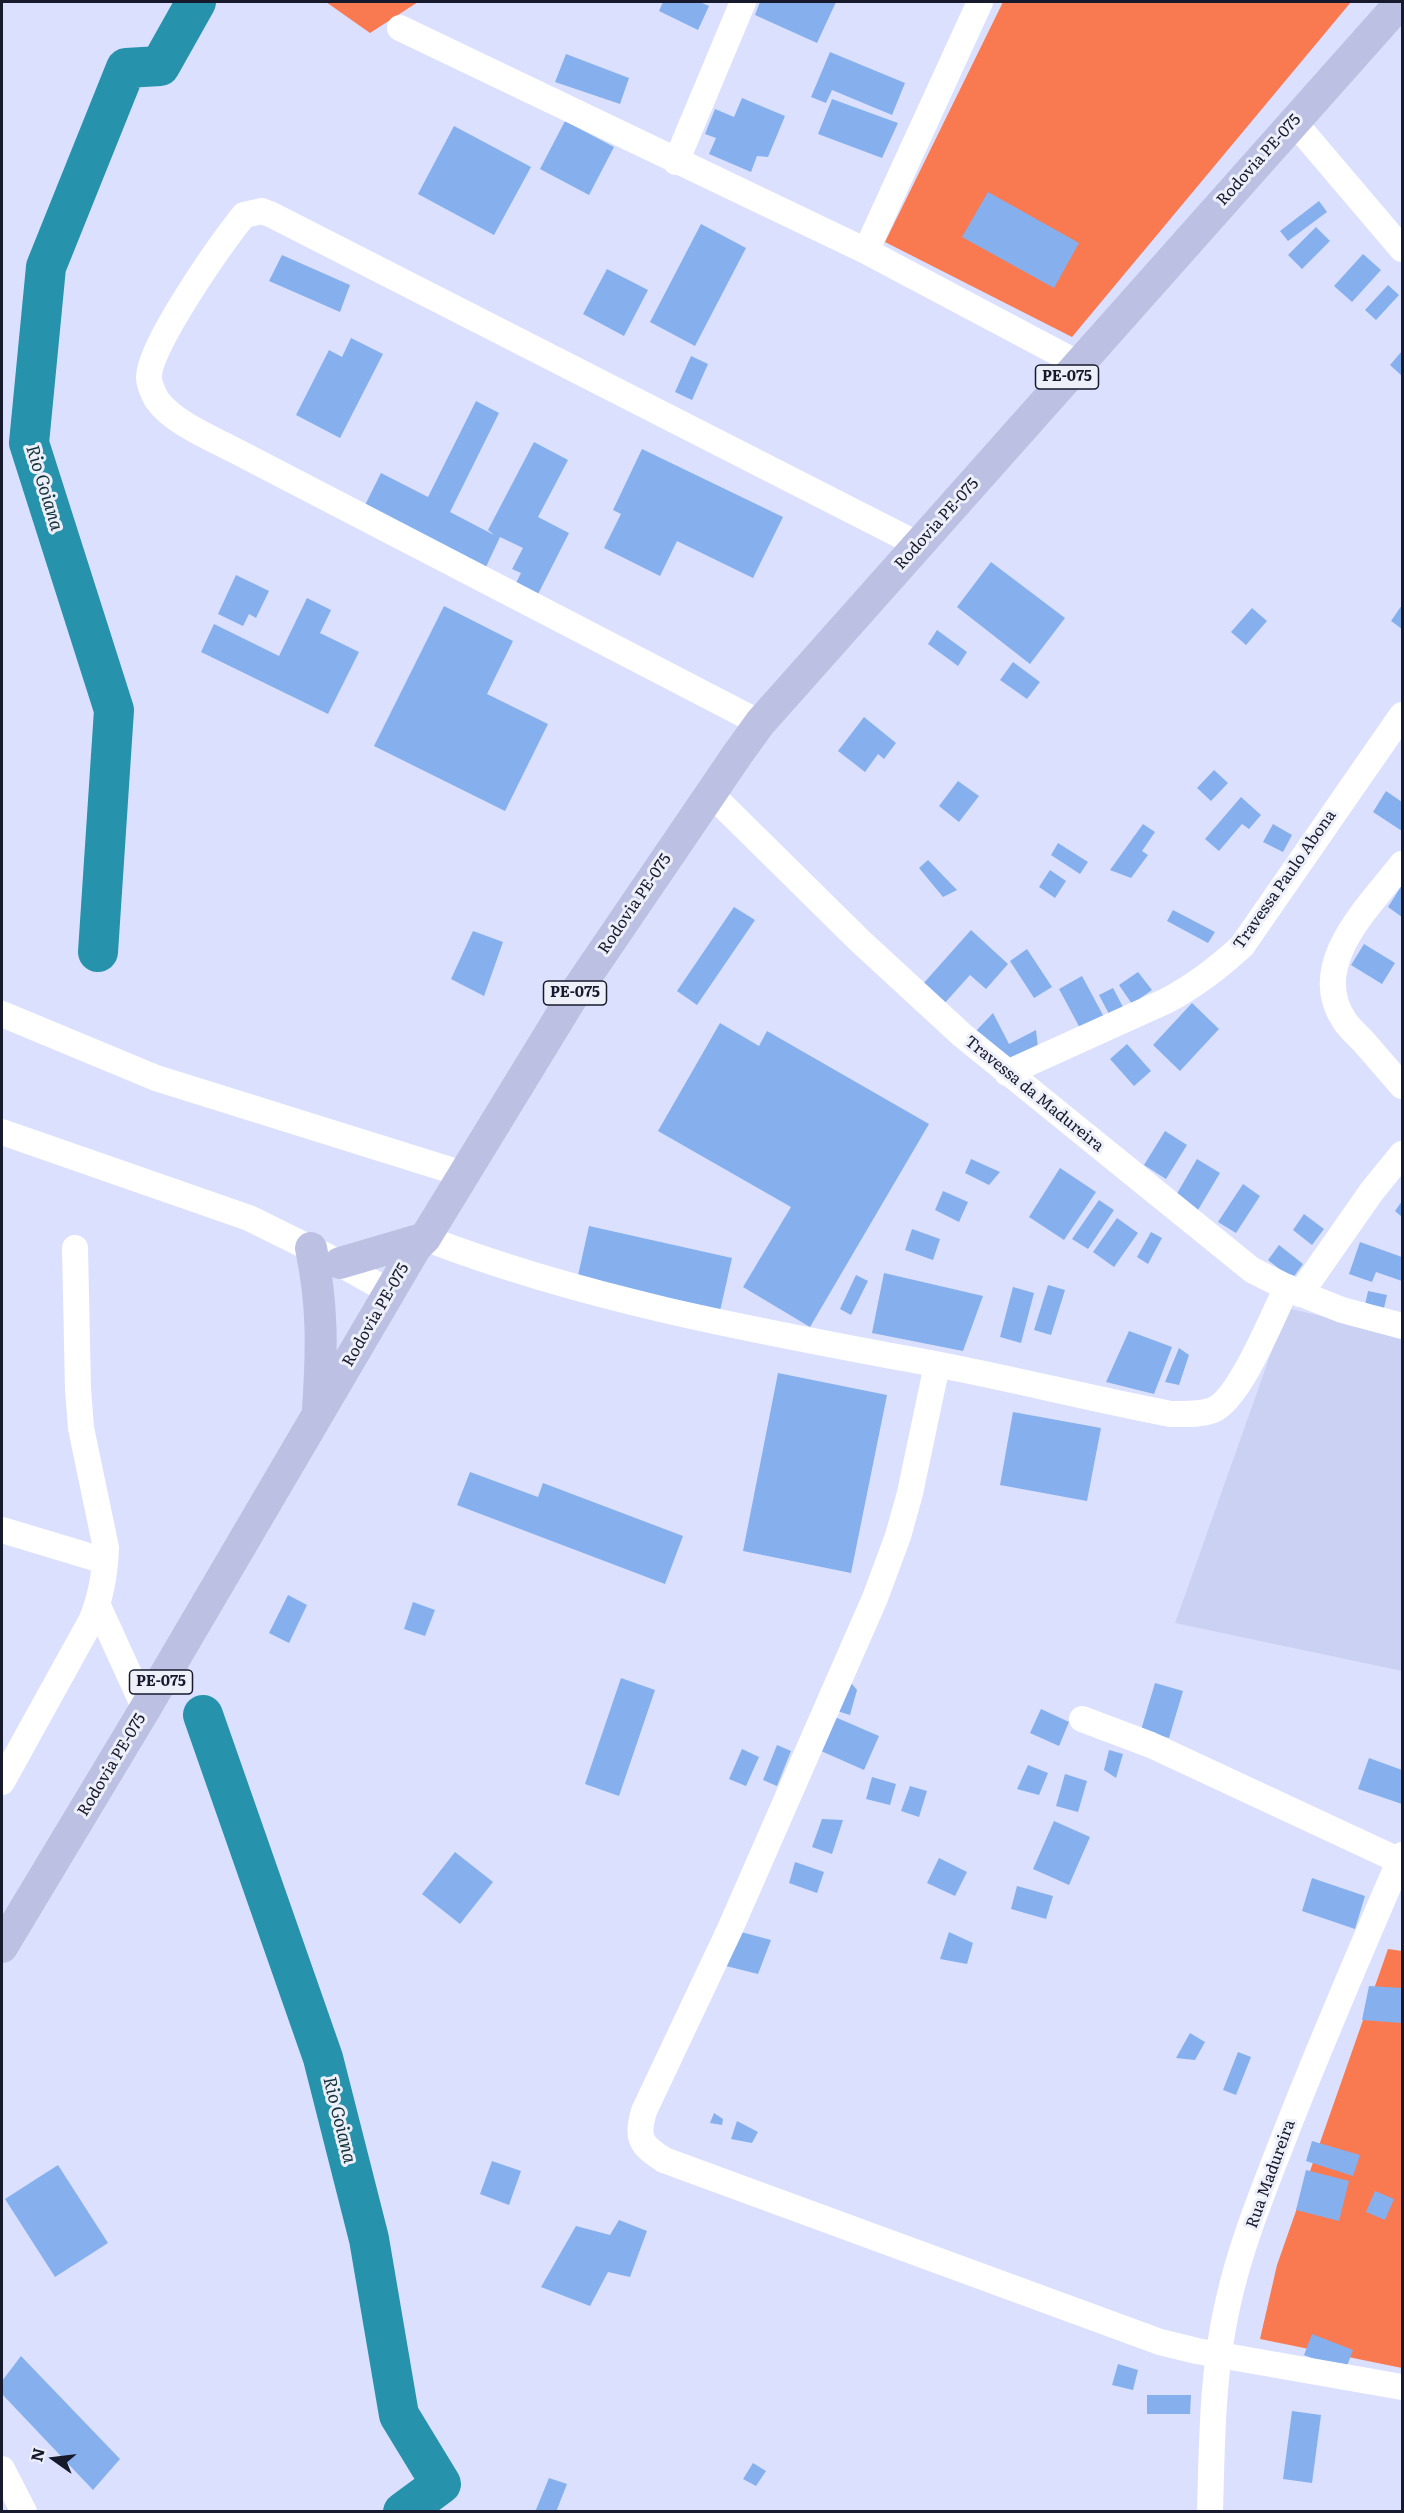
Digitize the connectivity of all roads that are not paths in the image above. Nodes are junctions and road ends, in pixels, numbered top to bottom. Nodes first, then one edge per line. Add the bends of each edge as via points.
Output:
1 (743, 2) edge
2 (980, 2) edge
3 (1401, 2) edge
4 (400, 28) dead end
5 (1294, 122) junction
6 (676, 162) junction
7 (1402, 249) edge
8 (866, 251) junction
9 (1079, 364) junction
10 (919, 545) junction
11 (1402, 715) edge
12 (760, 723) junction
13 (711, 794) junction
14 (1402, 864) edge
15 (2, 1014) edge
16 (1007, 1073) junction
17 (1402, 1086) edge
18 (2, 1132) edge
19 (1402, 1154) edge
20 (463, 1174) junction
21 (425, 1238) junction
22 (75, 1248) dead end
23 (311, 1248) junction
24 (340, 1263) junction
25 (1294, 1291) junction
26 (390, 1292) junction
27 (1402, 1326) edge
28 (938, 1365) junction
29 (317, 1416) junction
30 (2, 1530) edge
31 (105, 1561) junction
32 (98, 1606) junction
33 (145, 1709) junction
34 (1082, 1719) dead end
35 (2, 1782) edge
36 (1401, 1858) edge
37 (2, 1947) edge
38 (1219, 2355) junction
39 (1402, 2387) edge
40 (2, 2469) edge
41 (24, 2511) edge
42 (1210, 2511) edge

1 - 6 street
2 - 8 street
3 - 5 main road, Rodovia PE-075 / PE-075
4 - 6 street
5 - 7 street
5 - 9 main road, Rodovia PE-075 / PE-075
6 - 8 street
8 - 9 street
9 - 10 main road, Rodovia PE-075 / PE-075
10 - 12 main road, Rodovia PE-075 / PE-075
10 - 12 street via 272,215 262,211 244,215 212,257 156,353 149,377 156,399 173,415 234,450
11 - 16 street, Travessa Paulo Abona via 1242,946 1192,987
12 - 13 main road, Rodovia PE-075 / PE-075
13 - 16 street, Travessa da Madureira via 860,941
13 - 20 main road, Rodovia PE-075 / PE-075 via 571,999
14 - 17 street via 1350,933 1332,980 1337,1008 1345,1022
15 - 20 street via 156,1078
16 - 25 street, Travessa da Madureira via 1252,1270
18 - 23 street via 249,1218
19 - 25 street
20 - 21 main road, Rodovia PE-075 / PE-075
21 - 24 main road
21 - 26 main road, Rodovia PE-075 / PE-075
21 - 28 street via 477,1258 606,1295
22 - 31 street via 79,1408 106,1548
23 - 24 street
23 - 29 main road via 322,1320
24 - 26 street
25 - 27 street, Travessa da Madureira via 1342,1310
25 - 28 street via 1239,1383 1226,1401 1213,1410 1171,1414
26 - 29 main road, Rodovia PE-075 / PE-075
28 - 38 street via 910,1494 875,1598 730,1929 644,2111 639,2133 648,2150 664,2160 1120,2328
29 - 33 main road, Rodovia PE-075 / PE-075
30 - 31 street
31 - 32 street
32 - 33 street
32 - 35 street
33 - 37 main road, Rodovia PE-075 / PE-075
34 - 36 street via 1151,1745
36 - 38 street, Rua Madureira via 1273,2167 1230,2293
38 - 39 street
38 - 42 street, Rua Madureira
40 - 41 street

